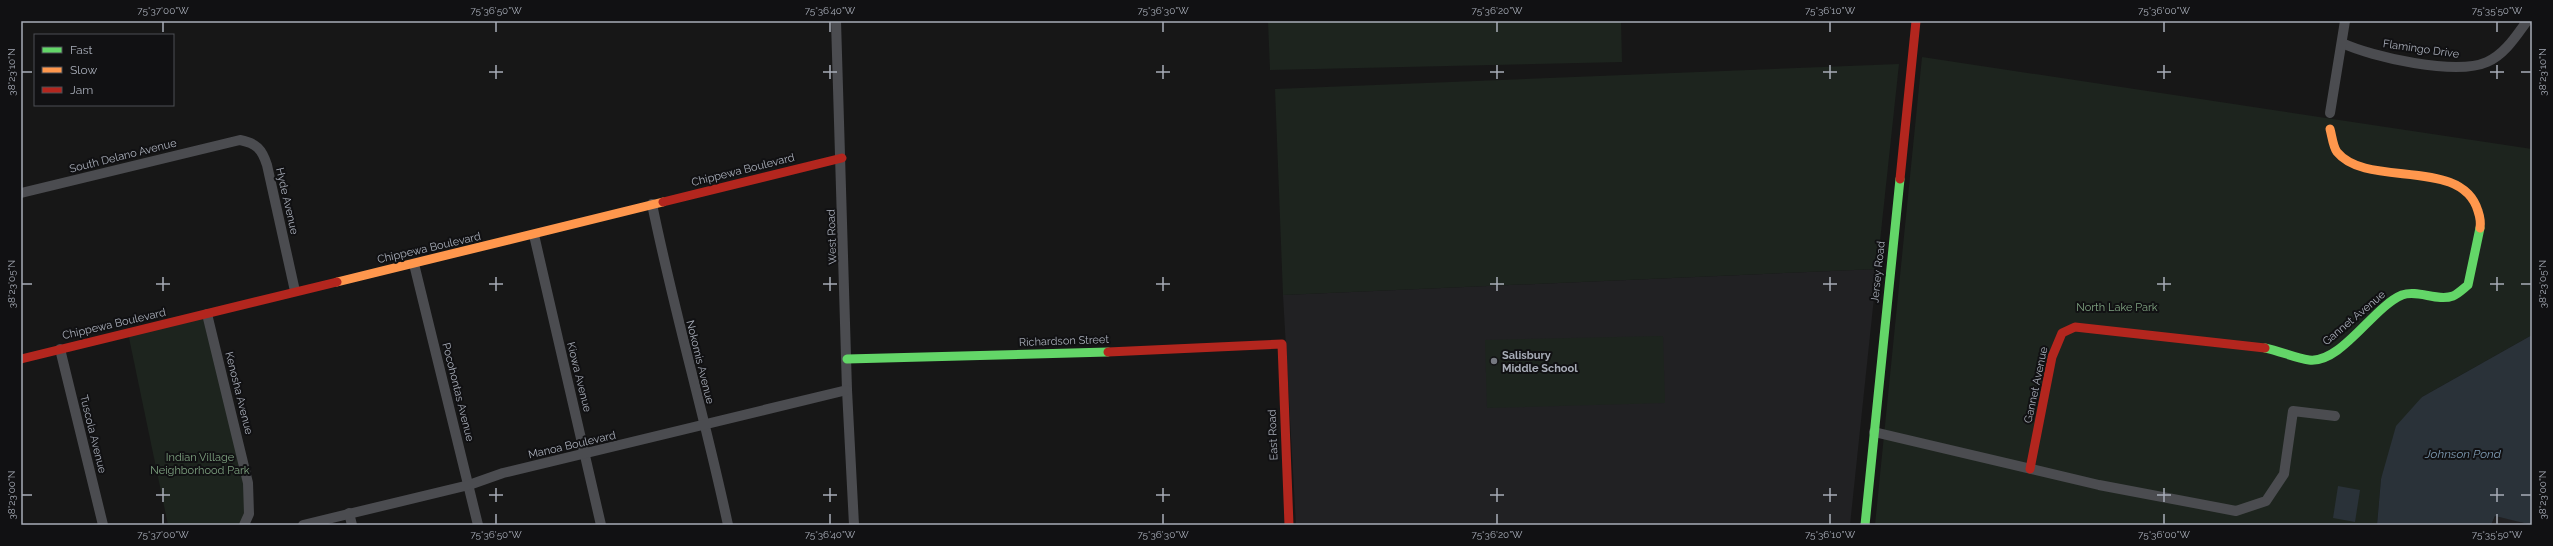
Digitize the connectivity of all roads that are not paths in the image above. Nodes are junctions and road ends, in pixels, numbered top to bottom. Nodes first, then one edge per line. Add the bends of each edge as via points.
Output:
1 (836, 21) edge
2 (1916, 21) edge
3 (2345, 21) edge
4 (2528, 21) edge
5 (2342, 44) junction
6 (2330, 113) dead end
7 (2330, 129) dead end
8 (230, 142) joint
9 (842, 158) junction
10 (21, 193) edge
11 (652, 204) junction
12 (534, 235) junction
13 (414, 264) junction
14 (295, 291) junction
15 (207, 314) junction
16 (1282, 344) joint
17 (60, 349) junction
18 (21, 359) edge
19 (847, 359) junction
20 (847, 390) junction
21 (2335, 416) dead end
22 (704, 424) junction
23 (1874, 432) junction
24 (585, 455) junction
25 (2030, 469) junction
26 (469, 485) junction
27 (349, 513) junction
28 (103, 525) edge
29 (244, 525) edge
30 (303, 525) edge
31 (352, 525) edge
32 (478, 525) edge
33 (601, 525) edge
34 (728, 525) edge
35 (854, 525) edge
36 (1289, 525) edge
37 (1865, 525) edge

1 - 9 street, West Road
2 - 23 street, Jersey Road
3 - 5 street
4 - 5 street, Flamingo Drive via 2496,57 2469,67 2447,67 2391,58
5 - 6 street
7 - 25 street, Gannet Avenue via 2336,151 2354,164 2448,181 2468,193 2480,212 2481,222 2468,285 2453,296 2415,293 2402,295 2390,302 2335,352 2311,360 2266,348 2075,327 2062,333 2052,357
8 - 10 street, South Delano Avenue
8 - 14 street, Hyde Avenue via 240,140 255,144 264,155
9 - 11 street, Chippewa Boulevard
9 - 19 street, West Road
11 - 12 street, Chippewa Boulevard
11 - 22 street, Nokomis Avenue via 667,278
12 - 13 street, Chippewa Boulevard
12 - 24 street, Kiowa Avenue
13 - 14 street, Chippewa Boulevard
13 - 26 street, Pocohontas Avenue
14 - 15 street, Chippewa Boulevard
15 - 17 street, Chippewa Boulevard
15 - 29 street, Kenosha Avenue via 248,483 249,514
16 - 19 street, Richardson Street via 1139,351
16 - 36 street, East Road
17 - 18 street, Chippewa Boulevard
17 - 28 street, Tuscola Avenue
19 - 20 street, West Road
20 - 22 street, Manoa Boulevard
20 - 35 street, West Road
21 - 25 street via 2293,411 2284,474 2266,501 2236,512
22 - 24 street, Manoa Boulevard
22 - 34 street, Nokomis Avenue
23 - 25 street
23 - 37 street, Jersey Road
24 - 26 street, Manoa Boulevard via 503,473
24 - 33 street, Kiowa Avenue
26 - 27 street, Manoa Boulevard
26 - 32 street, Pocohontas Avenue
27 - 30 street, Manoa Boulevard
27 - 31 street

